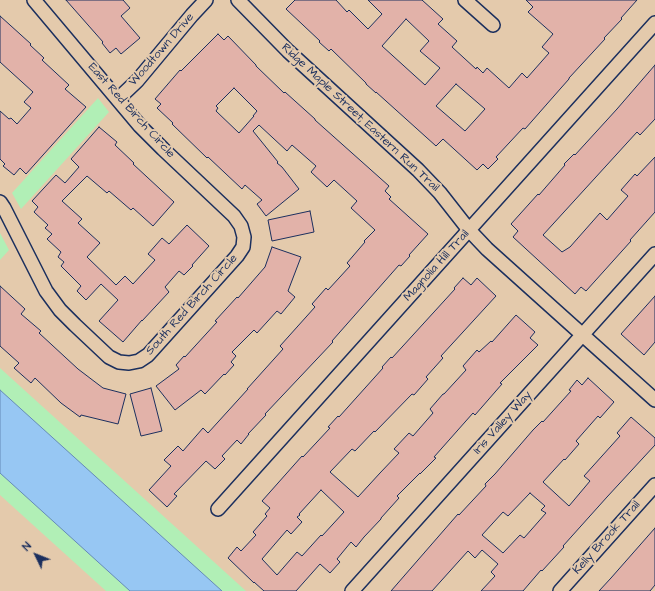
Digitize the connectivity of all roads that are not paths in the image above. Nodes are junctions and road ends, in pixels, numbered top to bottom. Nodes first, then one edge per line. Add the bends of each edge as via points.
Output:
1 (34, 0) edge
2 (206, 0) edge
3 (238, 0) edge
4 (465, 0) edge
5 (655, 23) edge
6 (494, 25) dead end
7 (118, 99) junction
8 (0, 202) edge
9 (469, 230) junction
10 (244, 237) joint
11 (655, 254) edge
12 (582, 335) junction
13 (655, 400) edge
14 (655, 485) edge
15 (218, 509) dead end
16 (352, 591) edge
17 (560, 591) edge

1 - 7 street, East Red Birch Circle
2 - 7 street, Woodtown Drive via 138,81
3 - 9 street, Ridge Maple Street; Eastern Run Trail via 288,51 418,170
4 - 6 street
5 - 9 street, Magnolia Hill Trail
7 - 10 street, East Red Birch Circle via 140,126 234,216 241,226
8 - 10 street, South Red Birch Circle via 46,290 60,310 109,357 119,362 139,361 148,355 237,256 243,247
9 - 12 street, Ridge Maple Street; Eastern Run Trail
9 - 15 street, Magnolia Hill Trail
11 - 12 street, Iris Valley Way
12 - 13 street, Ridge Maple Street; Eastern Run Trail
12 - 16 street, Iris Valley Way
14 - 17 street, Kelly Brook Trail

